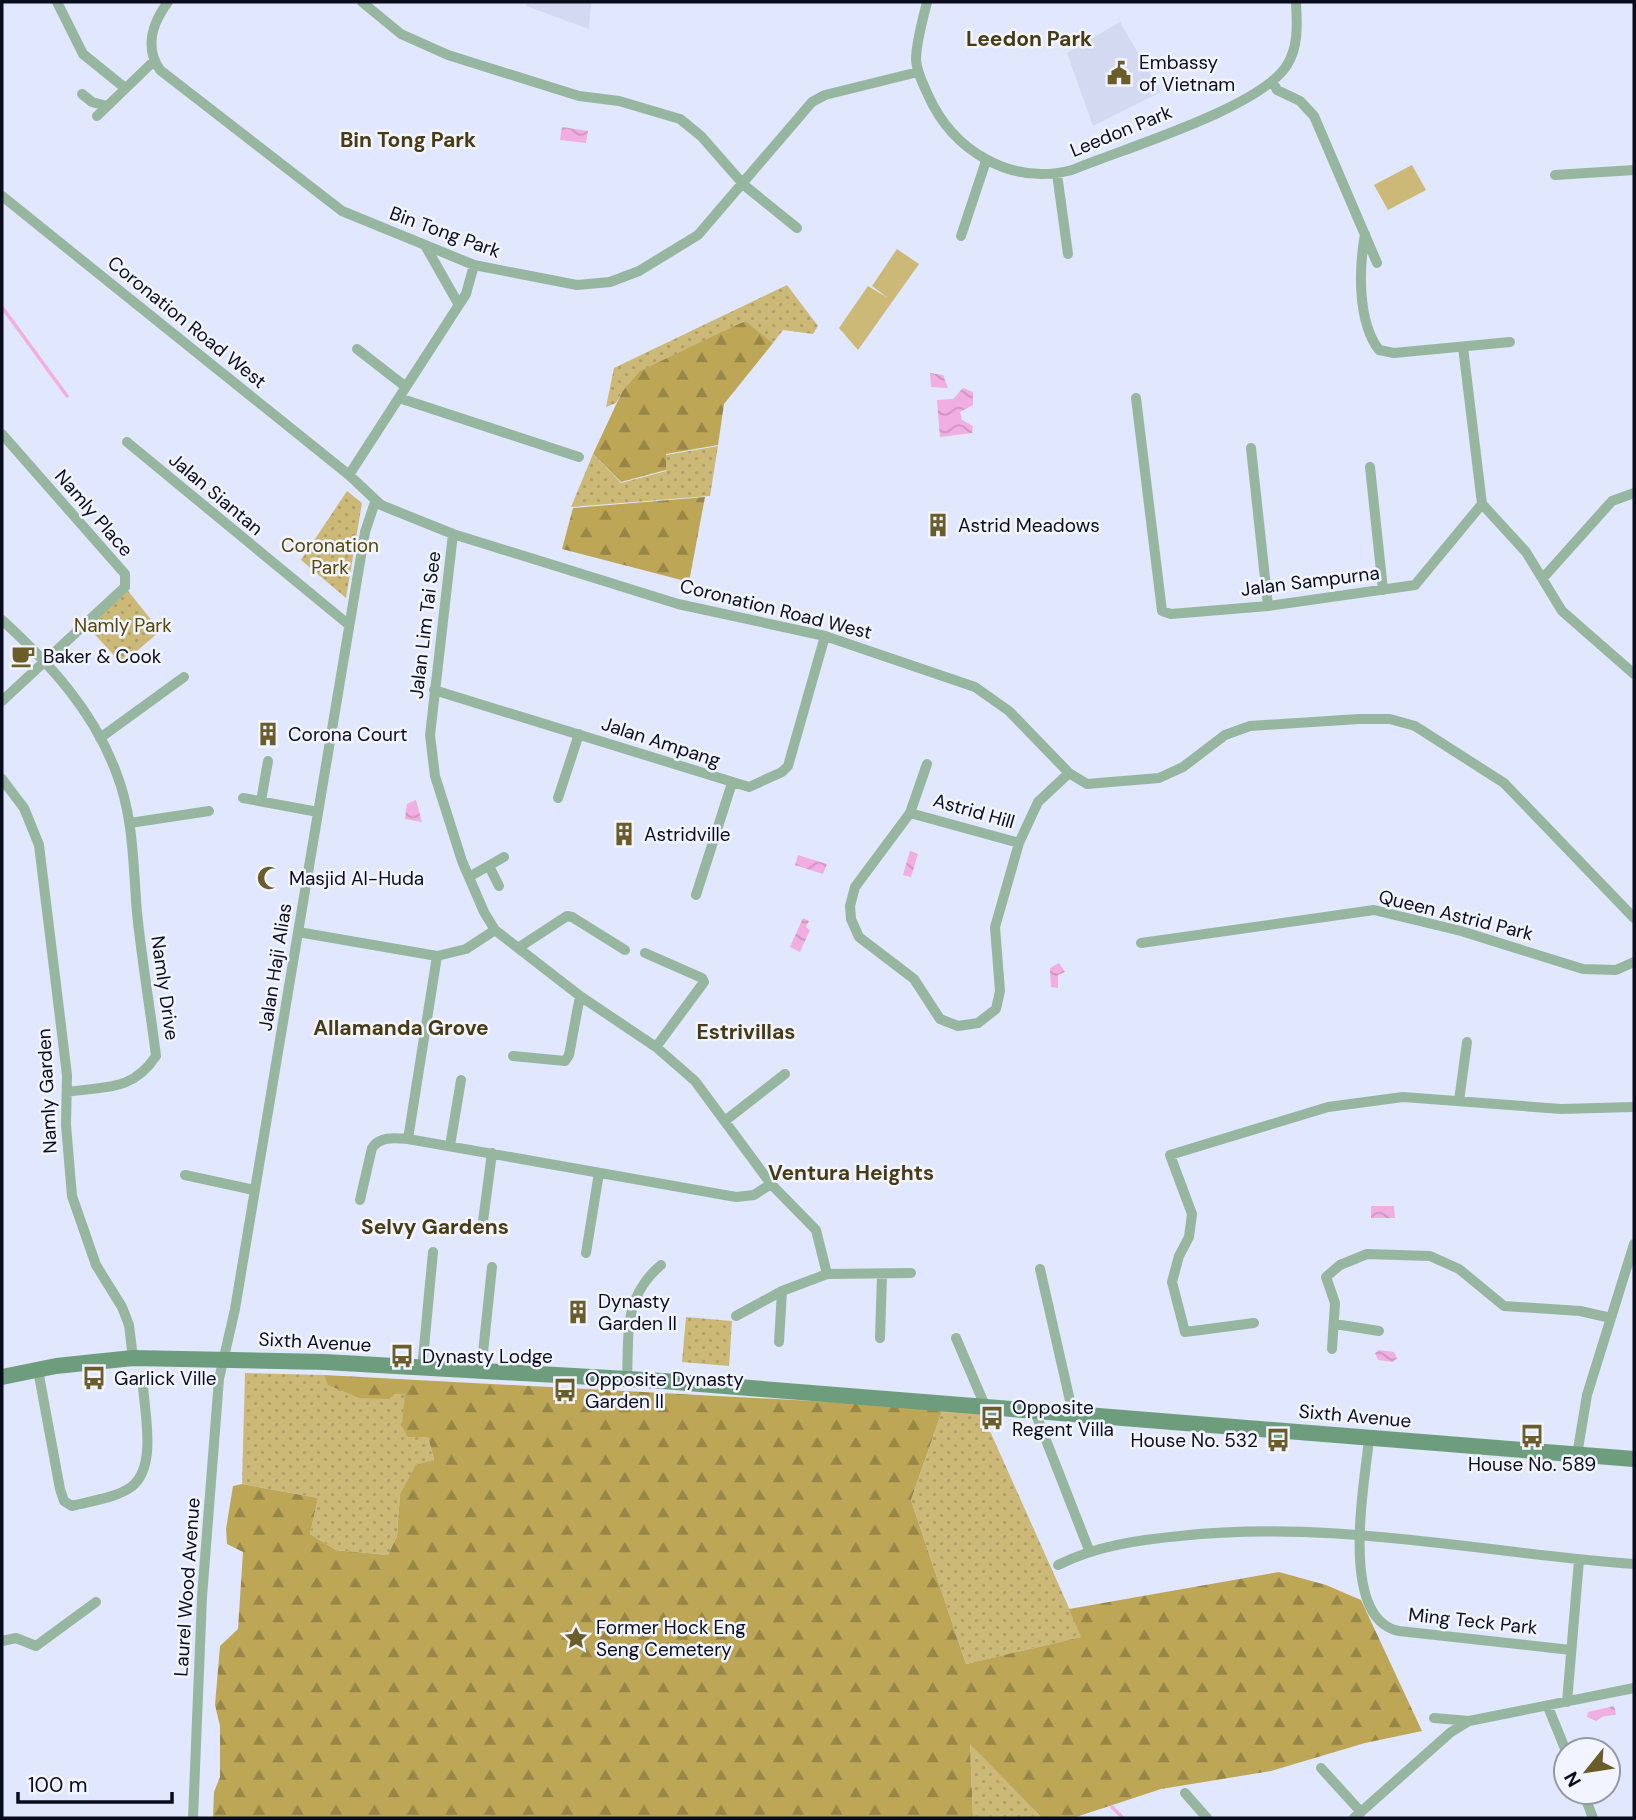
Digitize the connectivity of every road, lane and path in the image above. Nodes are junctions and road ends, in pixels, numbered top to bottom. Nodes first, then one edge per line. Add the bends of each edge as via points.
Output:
1 (57, 2) edge
2 (167, 2) edge
3 (362, 2) edge
4 (928, 2) edge
5 (1296, 2) edge
6 (154, 61) junction
7 (918, 72) junction
8 (1272, 81) junction
9 (125, 88) junction
10 (82, 94) dead end
11 (107, 106) junction
12 (97, 116) dead end
13 (986, 161) junction
14 (1634, 170) edge
15 (1057, 174) junction
16 (1555, 175) dead end
17 (744, 185) junction
18 (2, 196) edge
19 (797, 228) dead end
20 (1365, 234) junction
21 (961, 236) dead end
22 (426, 247) junction
23 (1068, 254) dead end
24 (1377, 263) dead end
25 (474, 265) junction
26 (459, 305) junction
27 (1510, 342) dead end
28 (1464, 347) junction
29 (357, 349) dead end
30 (406, 387) junction
31 (399, 398) junction
32 (1136, 398) dead end
33 (2, 434) edge
34 (127, 442) dead end
35 (1251, 448) dead end
36 (579, 457) dead end
37 (1370, 467) dead end
38 (349, 475) junction
39 (1634, 493) edge
40 (375, 502) junction
41 (1482, 504) junction
42 (453, 534) junction
43 (1543, 578) junction
44 (1383, 590) junction
45 (1268, 606) junction
46 (2, 620) edge
47 (349, 625) junction
48 (825, 636) junction
49 (46, 661) junction
50 (1634, 674) edge
51 (184, 677) dead end
52 (434, 690) junction
53 (2, 701) edge
54 (579, 734) junction
55 (100, 738) junction
56 (268, 761) dead end
57 (927, 764) dead end
58 (1069, 773) junction
59 (2, 779) edge
60 (732, 783) junction
61 (243, 798) dead end
62 (558, 798) dead end
63 (261, 801) junction
64 (209, 811) dead end
65 (318, 812) junction
66 (910, 813) junction
67 (130, 823) junction
68 (1020, 843) junction
69 (504, 857) dead end
70 (489, 866) junction
71 (468, 877) junction
72 (499, 886) dead end
73 (696, 895) dead end
74 (1634, 918) edge
75 (495, 930) junction
76 (298, 932) junction
77 (1141, 943) dead end
78 (519, 948) junction
79 (625, 950) dead end
80 (645, 953) dead end
81 (437, 956) junction
82 (1634, 962) edge
83 (580, 996) junction
84 (1467, 1042) dead end
85 (656, 1047) junction
86 (513, 1056) dead end
87 (785, 1074) dead end
88 (461, 1080) dead end
89 (67, 1092) junction
90 (1459, 1101) junction
91 (1634, 1107) edge
92 (726, 1121) junction
93 (408, 1139) junction
94 (450, 1146) junction
95 (492, 1153) junction
96 (598, 1173) junction
97 (185, 1175) dead end
98 (771, 1184) junction
99 (254, 1190) junction
100 (360, 1200) dead end
101 (483, 1221) dead end
102 (1634, 1244) edge
103 (433, 1252) dead end
104 (586, 1253) dead end
105 (661, 1265) dead end
106 (492, 1267) dead end
107 (1040, 1269) dead end
108 (911, 1273) dead end
109 (827, 1274) junction
110 (882, 1275) junction
111 (782, 1291) junction
112 (736, 1315) dead end
113 (1611, 1318) junction
114 (1254, 1323) dead end
115 (1335, 1324) junction
116 (1379, 1331) dead end
117 (880, 1338) dead end
118 (956, 1338) dead end
119 (779, 1342) dead end
120 (1332, 1349) dead end
121 (133, 1358) junction
122 (224, 1359) junction
123 (422, 1369) junction
124 (38, 1370) junction
125 (481, 1372) junction
126 (2, 1376) edge
127 (627, 1379) junction
128 (144, 1387) dead end
129 (986, 1408) junction
130 (1035, 1412) junction
131 (1073, 1414) junction
132 (1369, 1438) junction
133 (1577, 1455) junction
134 (1634, 1459) edge
135 (1360, 1536) junction
136 (1089, 1550) junction
137 (1579, 1560) junction
138 (1634, 1564) edge
139 (1058, 1565) dead end
140 (96, 1602) dead end
141 (2, 1641) edge
142 (1571, 1650) junction
143 (1634, 1688) edge
144 (1567, 1702) junction
145 (1548, 1707) junction
146 (1434, 1718) dead end
147 (1469, 1721) junction
148 (1560, 1736) edge
149 (1321, 1768) dead end
150 (1185, 1793) dead end
151 (1358, 1815) edge
152 (192, 1818) edge
153 (1208, 1818) edge

1 - 9 street via 83,54
2 - 6 street via 155,20
3 - 17 street via 401,34 449,55 579,96 619,101 680,119
4 - 7 street via 916,58
5 - 8 street, Leedon Park via 1297,37 1287,64
6 - 9 street
6 - 22 street, Bin Tong Park via 342,211
7 - 13 street, Leedon Park via 944,125
7 - 17 street, Bin Tong Park via 812,102
8 - 15 street, Leedon Park via 1263,90 1207,116
8 - 20 street via 1277,90 1300,101 1314,116
9 - 11 street
10 - 11 street
11 - 12 street
13 - 15 street, Leedon Park via 1024,173
13 - 21 street
14 - 16 street
15 - 23 street, Leedon Park
17 - 19 street
17 - 25 street, Bin Tong Park via 682,247 610,282 577,285
18 - 38 street, Coronation Road West
20 - 24 street
20 - 28 street via 1363,292 1368,330 1379,350 1386,354
22 - 25 street, Bin Tong Park
22 - 26 street
25 - 26 street
26 - 30 street
27 - 28 street
28 - 41 street
29 - 30 street
30 - 31 street
31 - 36 street
31 - 38 street
32 - 45 street, Jalan Sampurna via 1162,611
33 - 49 street, Namly Place via 125,574 125,587
34 - 47 street, Jalan Siantan
35 - 45 street
37 - 44 street
38 - 40 street, Coronation Road West
39 - 43 street via 1612,501
40 - 42 street, Coronation Road West
40 - 47 street, Jalan Haji Alias via 365,532
41 - 43 street
41 - 44 street, Jalan Sampurna via 1421,581
42 - 48 street, Coronation Road West via 678,604
42 - 52 street, Jalan Lim Tai See
43 - 50 street via 1562,611
44 - 45 street, Jalan Sampurna
46 - 49 street, Namly Drive
47 - 65 street, Jalan Haji Alias
48 - 58 street, Coronation Road West via 975,687 1009,710
48 - 60 street, Jalan Ampang via 788,766 758,785
49 - 53 street, Namly Place
49 - 55 street, Namly Drive
51 - 55 street
52 - 54 street, Jalan Ampang
52 - 71 street, Jalan Lim Tai See via 430,754
54 - 60 street, Jalan Ampang
54 - 62 street, Jalan Ampang
55 - 67 street, Namly Drive via 117,772
56 - 63 street
57 - 66 street
58 - 68 street, Astrid Hill via 1038,802
58 - 74 street, Coronation Road West via 1087,783 1149,781 1183,767 1238,728 1359,719 1402,721 1504,783
59 - 89 street, Namly Garden via 24,808 39,845
60 - 73 street, Jalan Ampang
61 - 63 street
63 - 65 street
64 - 67 street
65 - 76 street, Jalan Haji Alias
66 - 68 street, Astrid Hill
66 - 68 street, Astrid Hill via 855,887 850,919 859,937 906,971 933,1011 951,1024 978,1023 996,1009 1000,991 995,928
67 - 89 street, Namly Drive via 156,1056 145,1073 118,1087
69 - 70 street
70 - 71 street
70 - 72 street
71 - 75 street, Jalan Lim Tai See
75 - 78 street, Jalan Lim Tai See
75 - 81 street via 466,949
76 - 81 street
76 - 99 street, Jalan Haji Alias
77 - 82 street, Queen Astrid Park via 1374,910 1583,969 1616,970
78 - 79 street via 567,916
78 - 83 street, Jalan Lim Tai See
80 - 85 street via 704,982
81 - 93 street
83 - 85 street, Jalan Lim Tai See
83 - 86 street via 565,1061
84 - 90 street
85 - 92 street, Jalan Lim Tai See via 695,1081
87 - 92 street
88 - 94 street
89 - 121 street, Namly Garden via 72,1196 96,1265 129,1325
90 - 91 street via 1561,1109
90 - 114 street via 1403,1097 1328,1107 1170,1156 1192,1214 1189,1237 1172,1282 1185,1332
92 - 98 street, Jalan Lim Tai See
93 - 94 street
93 - 100 street via 376,1142
94 - 95 street
95 - 96 street
95 - 101 street
96 - 98 street via 736,1197 754,1195
96 - 104 street
97 - 99 street
98 - 109 street, Jalan Lim Tai See via 816,1230
99 - 122 street, Jalan Haji Alias
102 - 113 street
103 - 123 street
105 - 127 street via 645,1279 630,1310
106 - 125 street
107 - 131 street
108 - 110 street
109 - 110 street
109 - 111 street
110 - 117 street
111 - 112 street
111 - 119 street
113 - 115 street via 1580,1311 1504,1307 1459,1269 1430,1256 1367,1254 1340,1265 1326,1277 1335,1303
113 - 133 street via 1587,1395
115 - 116 street
115 - 120 street
118 - 129 street
121 - 122 main road, Sixth Avenue
121 - 124 main road, Sixth Avenue
122 - 123 main road, Sixth Avenue
122 - 152 street, Laurel Wood Avenue via 202,1597
123 - 125 main road, Sixth Avenue
124 - 126 main road, Sixth Avenue
124 - 128 street via 60,1489 64,1501 72,1506 129,1489 140,1478 147,1441
125 - 127 main road, Sixth Avenue
127 - 129 main road, Sixth Avenue
129 - 130 main road, Sixth Avenue
130 - 131 main road, Sixth Avenue
130 - 136 street
131 - 132 main road, Sixth Avenue
132 - 133 main road, Sixth Avenue
132 - 135 street, Ming Teck Park
133 - 134 main road, Sixth Avenue
135 - 136 street via 1245,1529
135 - 137 street
135 - 142 street, Ming Teck Park via 1362,1585 1388,1629
136 - 139 street
137 - 138 street
137 - 142 street
140 - 141 street via 36,1646 16,1637
142 - 144 street
143 - 144 street
144 - 145 street
145 - 147 street
145 - 148 street
146 - 147 street
147 - 151 street
149 - 151 street
150 - 153 street

